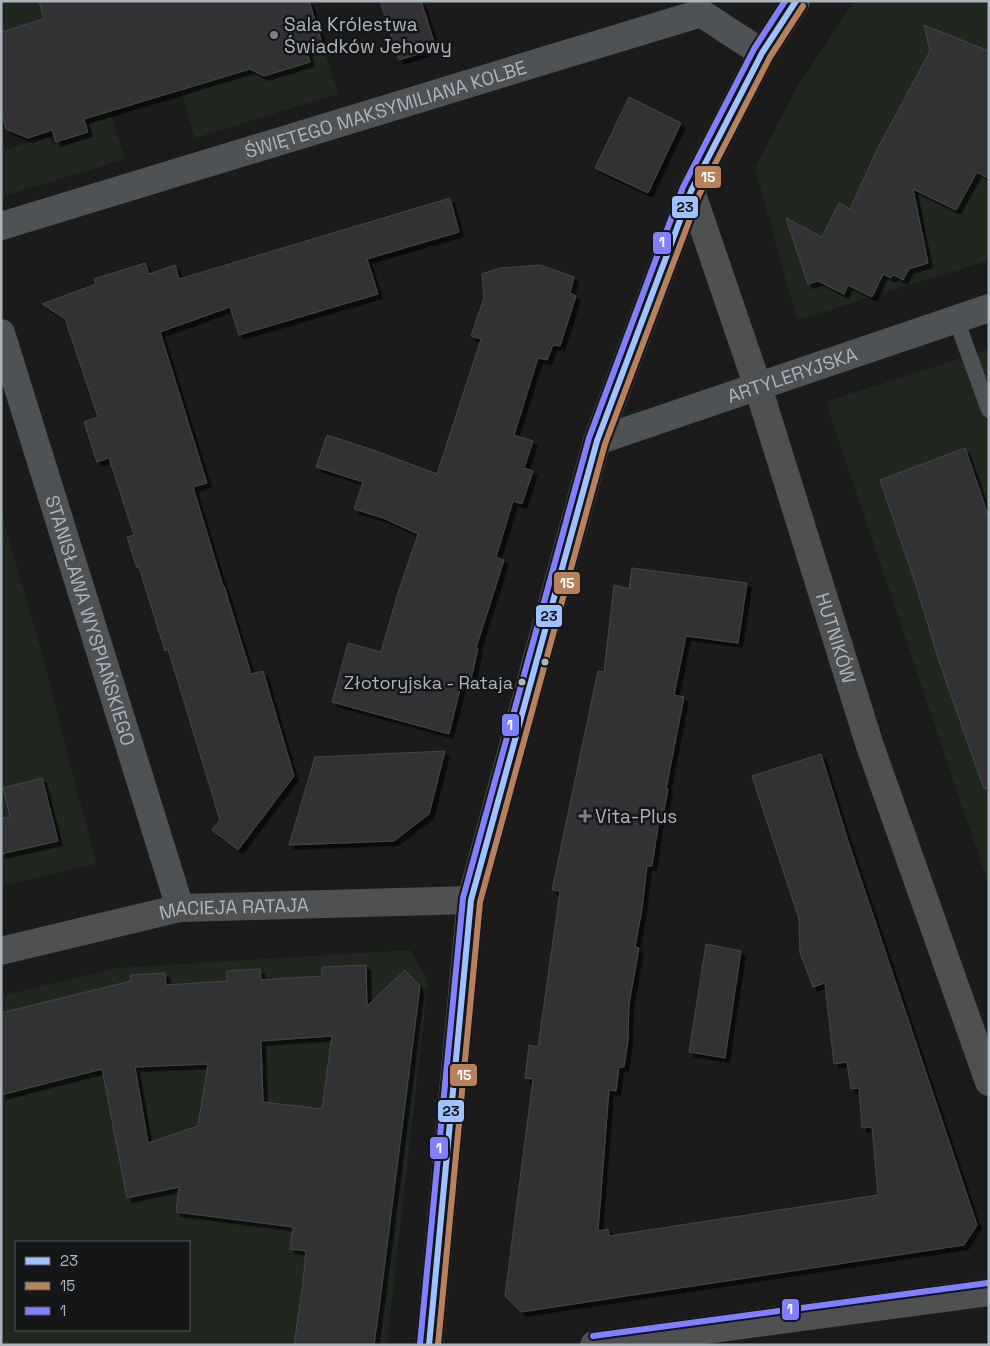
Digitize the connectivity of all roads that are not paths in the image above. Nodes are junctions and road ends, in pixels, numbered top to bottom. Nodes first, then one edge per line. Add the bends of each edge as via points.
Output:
1 (796, 1) edge
2 (699, 7) edge
3 (762, 53) junction
4 (691, 191) junction
5 (1, 226) edge
6 (989, 308) edge
7 (956, 319) junction
8 (1, 333) edge
9 (758, 387) junction
10 (989, 410) edge
11 (597, 441) junction
12 (472, 900) junction
13 (180, 908) junction
14 (1, 951) edge
15 (989, 1082) edge
16 (989, 1292) edge
17 (428, 1345) edge
18 (594, 1345) edge

1 - 3 street
2 - 3 street, ŚWIĘTEGO MAKSYMILIANA KOLBE
2 - 5 street, ŚWIĘTEGO MAKSYMILIANA KOLBE
3 - 4 street
4 - 9 street, HUTNIKÓW
4 - 11 street
6 - 7 street, ARTYLERYJSKA
7 - 9 street, ARTYLERYJSKA
7 - 10 lane
8 - 13 street, STANISŁAWA WYSPIAŃSKIEGO
9 - 11 street, ARTYLERYJSKA
9 - 15 street, HUTNIKÓW via 869,743
11 - 12 street
12 - 13 street, MACIEJA RATAJA
12 - 17 street
13 - 14 street, MACIEJA RATAJA
16 - 18 street

